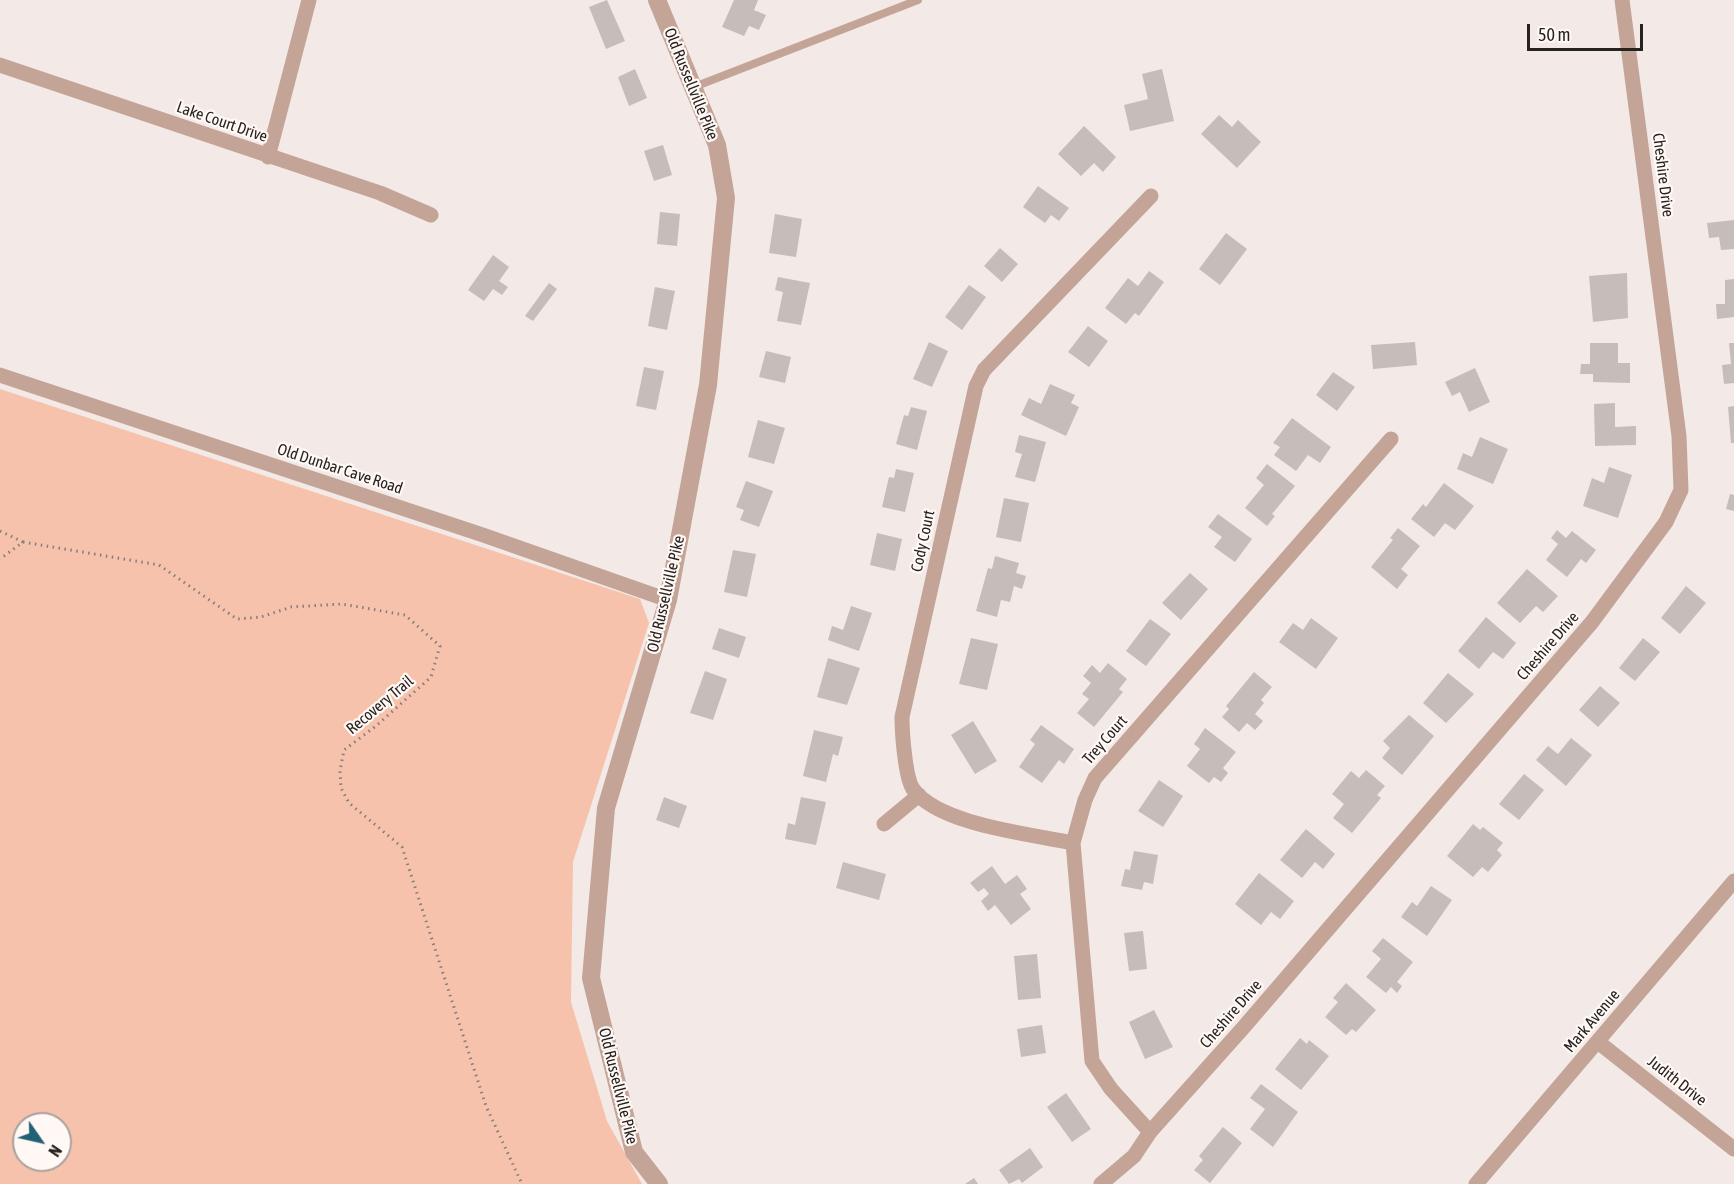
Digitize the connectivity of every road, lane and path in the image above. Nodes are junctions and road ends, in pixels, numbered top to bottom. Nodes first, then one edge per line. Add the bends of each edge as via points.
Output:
1 (309, 0) edge
2 (657, 0) edge
3 (918, 0) edge
4 (1622, 0) edge
5 (0, 65) edge
6 (694, 87) junction
7 (268, 157) junction
8 (1151, 196) dead end
9 (431, 215) dead end
10 (0, 375) edge
11 (1391, 440) dead end
12 (0, 531) edge
13 (23, 542) junction
14 (0, 559) edge
15 (668, 600) junction
16 (919, 795) junction
17 (885, 825) dead end
18 (1073, 843) junction
19 (1734, 881) edge
20 (1598, 1042) junction
21 (1150, 1132) junction
22 (1734, 1149) edge
23 (522, 1184) edge
24 (659, 1184) edge
25 (1101, 1184) edge
26 (1476, 1184) edge

1 - 7 street
2 - 6 street, Old Russellville Pike
3 - 6 lane
4 - 21 street, Cheshire Drive via 1679,436 1682,490 1666,522 1592,622 1244,1029
5 - 7 street, Lake Court Drive
6 - 15 street, Old Russellville Pike via 717,145 726,198 708,385
7 - 9 street, Lake Court Drive via 380,193
8 - 16 street, Cody Court via 984,370 976,386 902,717 902,742 912,788
10 - 15 street, Old Dunbar Cave Road
11 - 18 street, Trey Court via 1095,778
12 - 13 path
13 - 14 path
13 - 23 path, Recovery Trail via 159,565 237,619 261,618 291,607 342,604 405,615 440,646 431,677 344,750 341,788 349,803 402,847 486,1106
15 - 24 street, Old Russellville Pike via 606,808 591,978 634,1152
16 - 17 street
16 - 18 street via 954,816
18 - 21 street, Trey Court via 1092,1061
19 - 20 street, Mark Avenue
20 - 22 street, Judith Drive
20 - 26 street, Mark Avenue
21 - 25 street, Cheshire Drive via 1134,1156

